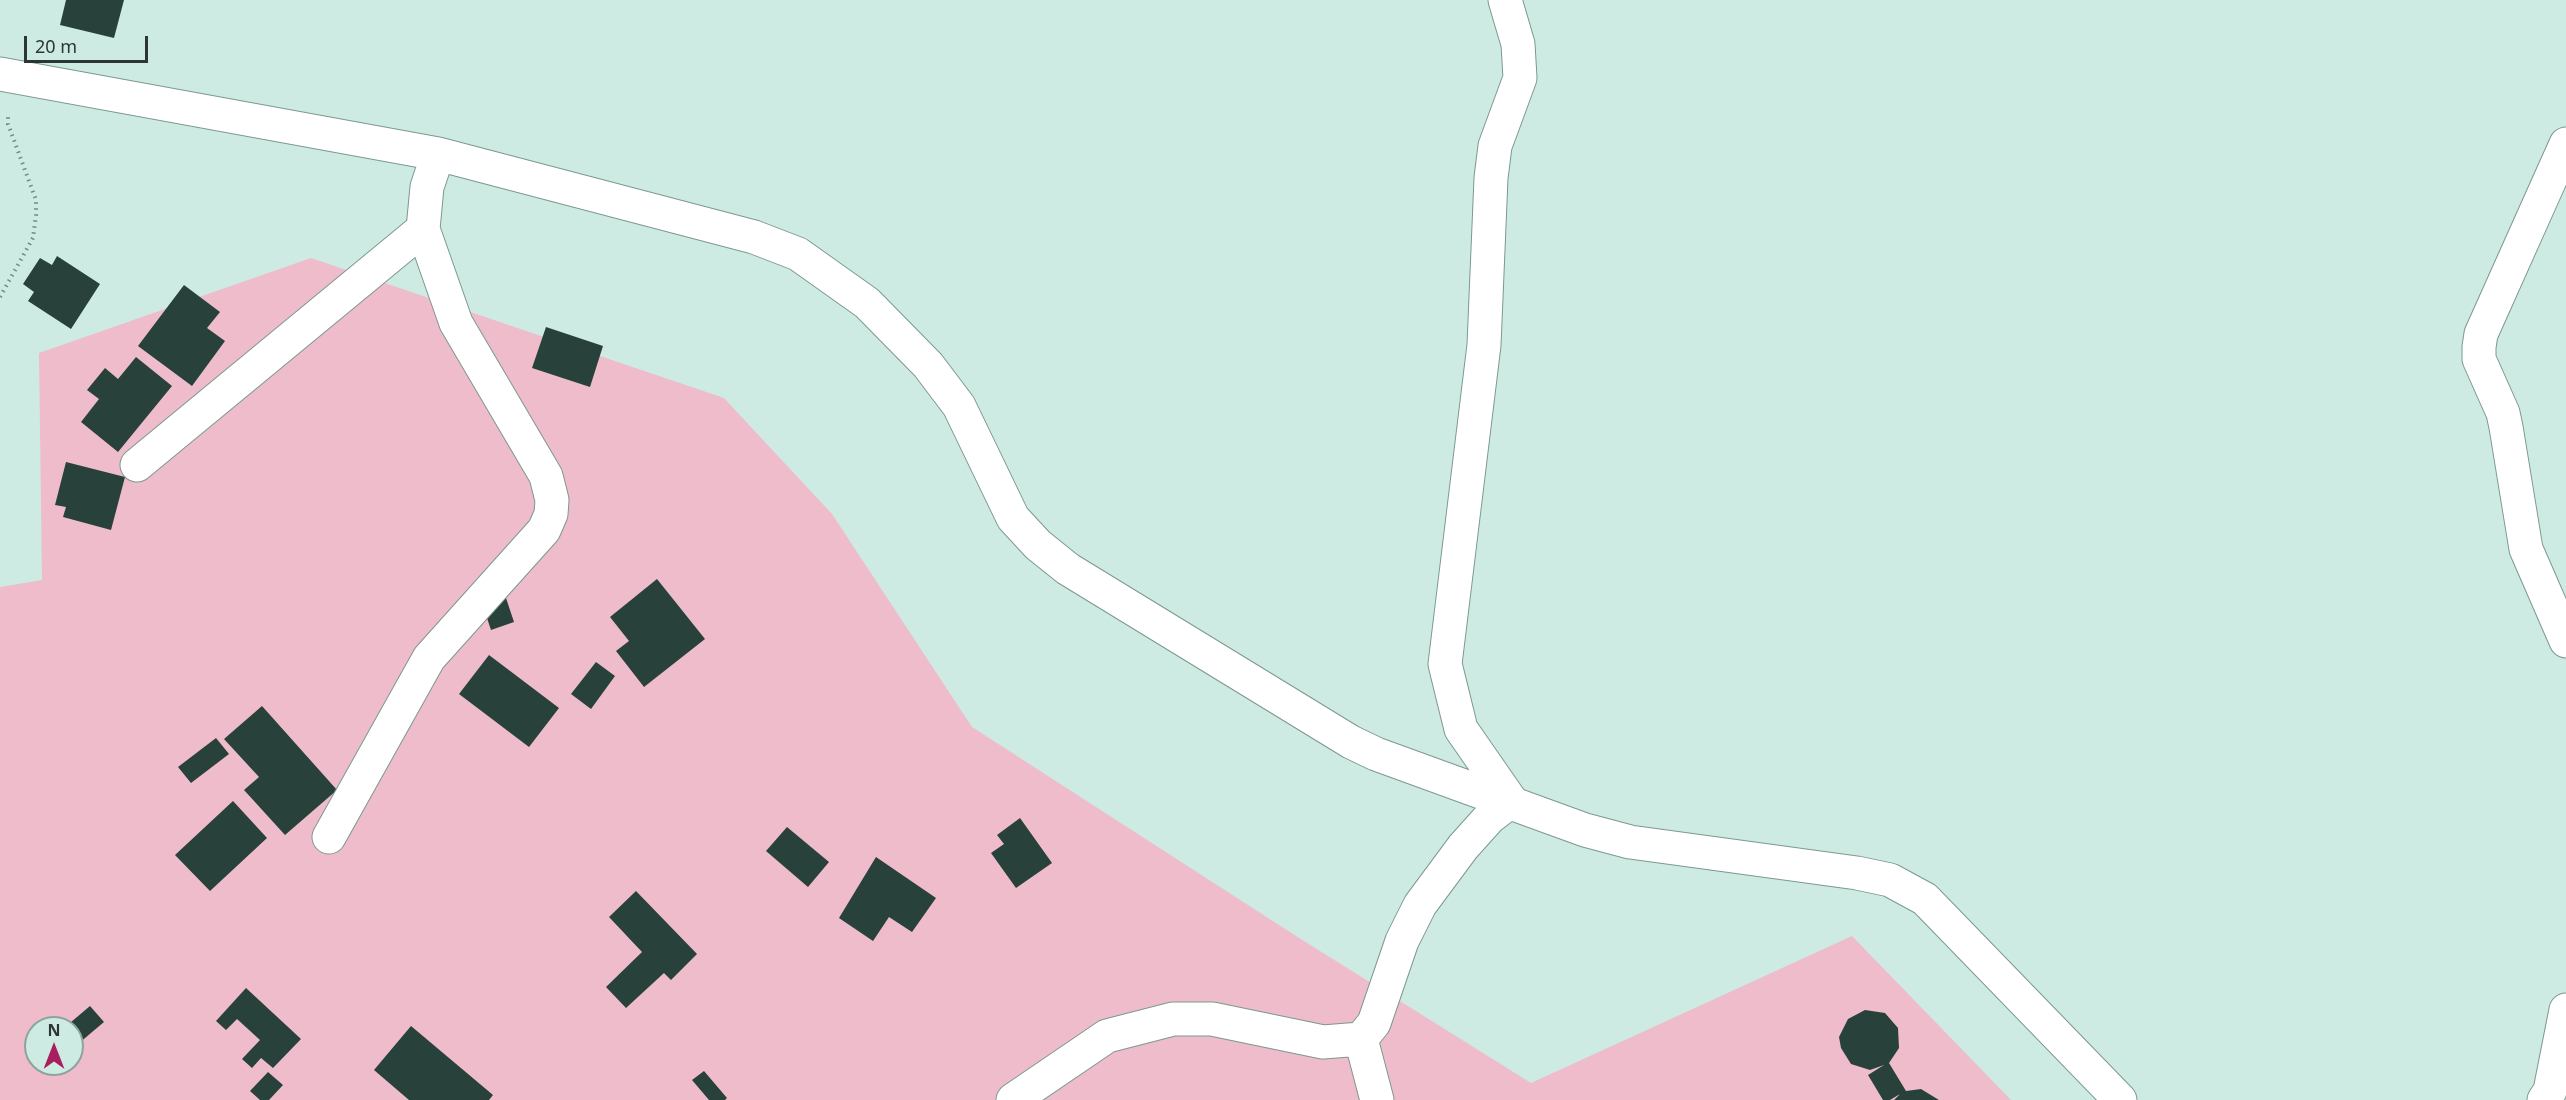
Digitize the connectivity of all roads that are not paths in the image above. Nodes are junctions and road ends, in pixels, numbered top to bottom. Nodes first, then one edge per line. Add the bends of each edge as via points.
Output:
1 (1506, 0) edge
2 (12, 76) edge
3 (2566, 144) edge
4 (438, 154) junction
5 (423, 229) junction
6 (137, 465) dead end
7 (2566, 641) edge
8 (1511, 801) junction
9 (329, 837) dead end
10 (2566, 1010) edge
11 (1361, 1039) junction
12 (1013, 1100) edge
13 (1377, 1100) edge
14 (2120, 1100) edge
15 (2544, 1100) edge

1 - 8 street via 1521,71 1496,146 1491,178 1484,345 1445,664 1461,729
2 - 4 street
3 - 7 street via 2481,334 2479,347 2479,359 2503,413 2526,549
4 - 5 street via 427,187
4 - 8 street via 754,237 798,254 867,303 928,365 959,406 1013,518 1068,569 1352,742
5 - 6 street
5 - 9 street via 456,323 546,476 552,501 550,514 544,530 429,658
8 - 11 street via 1463,847 1420,904 1402,940 1374,1023
8 - 14 street via 1585,830 1630,842 1890,880 1926,899
10 - 15 street via 2550,1091
11 - 12 street via 1323,1042 1212,1019 1173,1019 1107,1036
11 - 13 street

